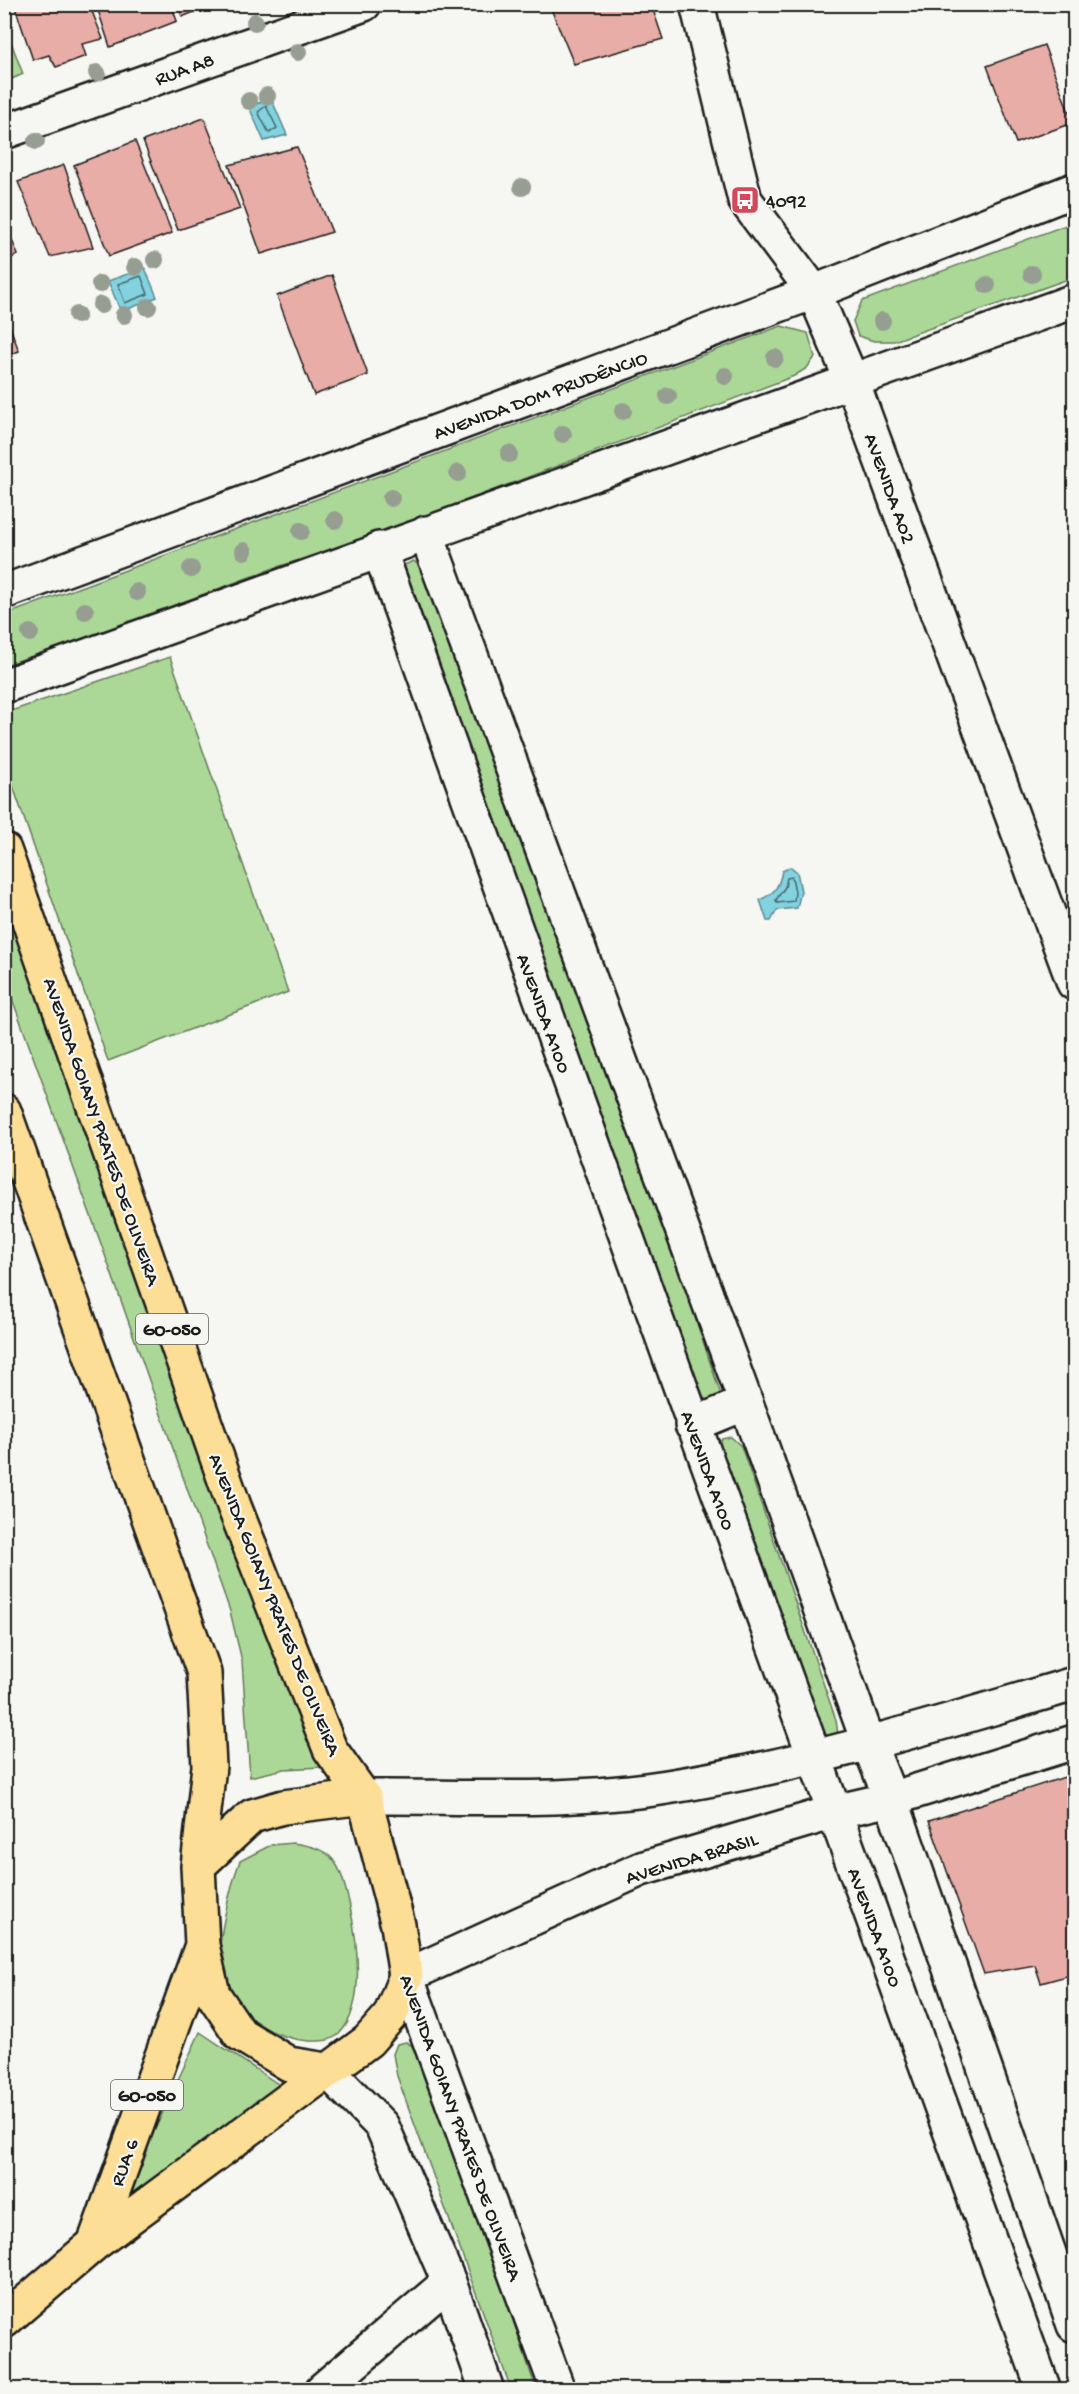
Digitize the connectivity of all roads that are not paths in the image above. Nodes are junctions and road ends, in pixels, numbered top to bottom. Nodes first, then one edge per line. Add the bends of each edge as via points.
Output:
1 (363, 4) edge
2 (697, 4) edge
3 (4, 132) edge
4 (1074, 190) edge
5 (814, 292) junction
6 (1074, 301) edge
7 (852, 381) junction
8 (426, 533) junction
9 (379, 549) junction
10 (4, 592) edge
11 (4, 686) edge
12 (4, 850) edge
13 (1074, 983) edge
14 (4, 1111) edge
15 (746, 1403) junction
16 (692, 1425) junction
17 (1074, 1684) edge
18 (1074, 1742) edge
19 (869, 1744) junction
20 (816, 1759) junction
21 (364, 1797) junction
22 (891, 1799) junction
23 (834, 1812) junction
24 (198, 1866) junction
25 (202, 1945) junction
26 (406, 1976) junction
27 (327, 2070) junction
28 (94, 2244) junction
29 (449, 2282) junction
30 (4, 2321) edge
31 (1074, 2325) edge
32 (322, 2390) edge
33 (487, 2390) edge
34 (558, 2390) edge
35 (1044, 2390) edge

1 - 3 street, RUA A8
2 - 5 street, AVENIDA A02 via 745,200
4 - 5 street, AVENIDA DOM PRUDÊNCIO
5 - 7 street, AVENIDA A02
5 - 10 street, AVENIDA DOM PRUDÊNCIO
6 - 7 street
7 - 8 street
7 - 13 street, AVENIDA A02
8 - 9 street
8 - 15 street
9 - 11 street
9 - 16 street, AVENIDA A100
12 - 21 main road, AVENIDA GOIANY PRATES DE OLIVEIRA / GO-050 via 234,1506 330,1749
14 - 24 main road, GO-050 via 204,1673 209,1766
15 - 16 street
15 - 19 street
16 - 20 street, AVENIDA A100
17 - 19 street
18 - 22 street, AVENIDA BRASIL
19 - 20 street
19 - 22 street
20 - 21 street via 665,1787 567,1796
20 - 23 street, AVENIDA A100
21 - 24 main road via 283,1807 252,1816
21 - 26 main road, AVENIDA GOIANY PRATES DE OLIVEIRA / GO-050 via 398,1925
22 - 23 street, AVENIDA BRASIL
22 - 31 street
23 - 26 street, AVENIDA BRASIL via 641,1869
23 - 35 street, AVENIDA A100
24 - 25 main road, GO-050
25 - 27 main road via 213,1994 240,2034 289,2064
25 - 28 main road, RUA 6 / GO-050
26 - 27 main road, GO-050 via 390,2016 368,2041
26 - 34 street, AVENIDA GOIANY PRATES DE OLIVEIRA
27 - 28 main road, RUA 6 / GO-050
27 - 29 street via 382,2126
28 - 30 main road, RUA 6 / GO-050
29 - 32 street
29 - 33 street

